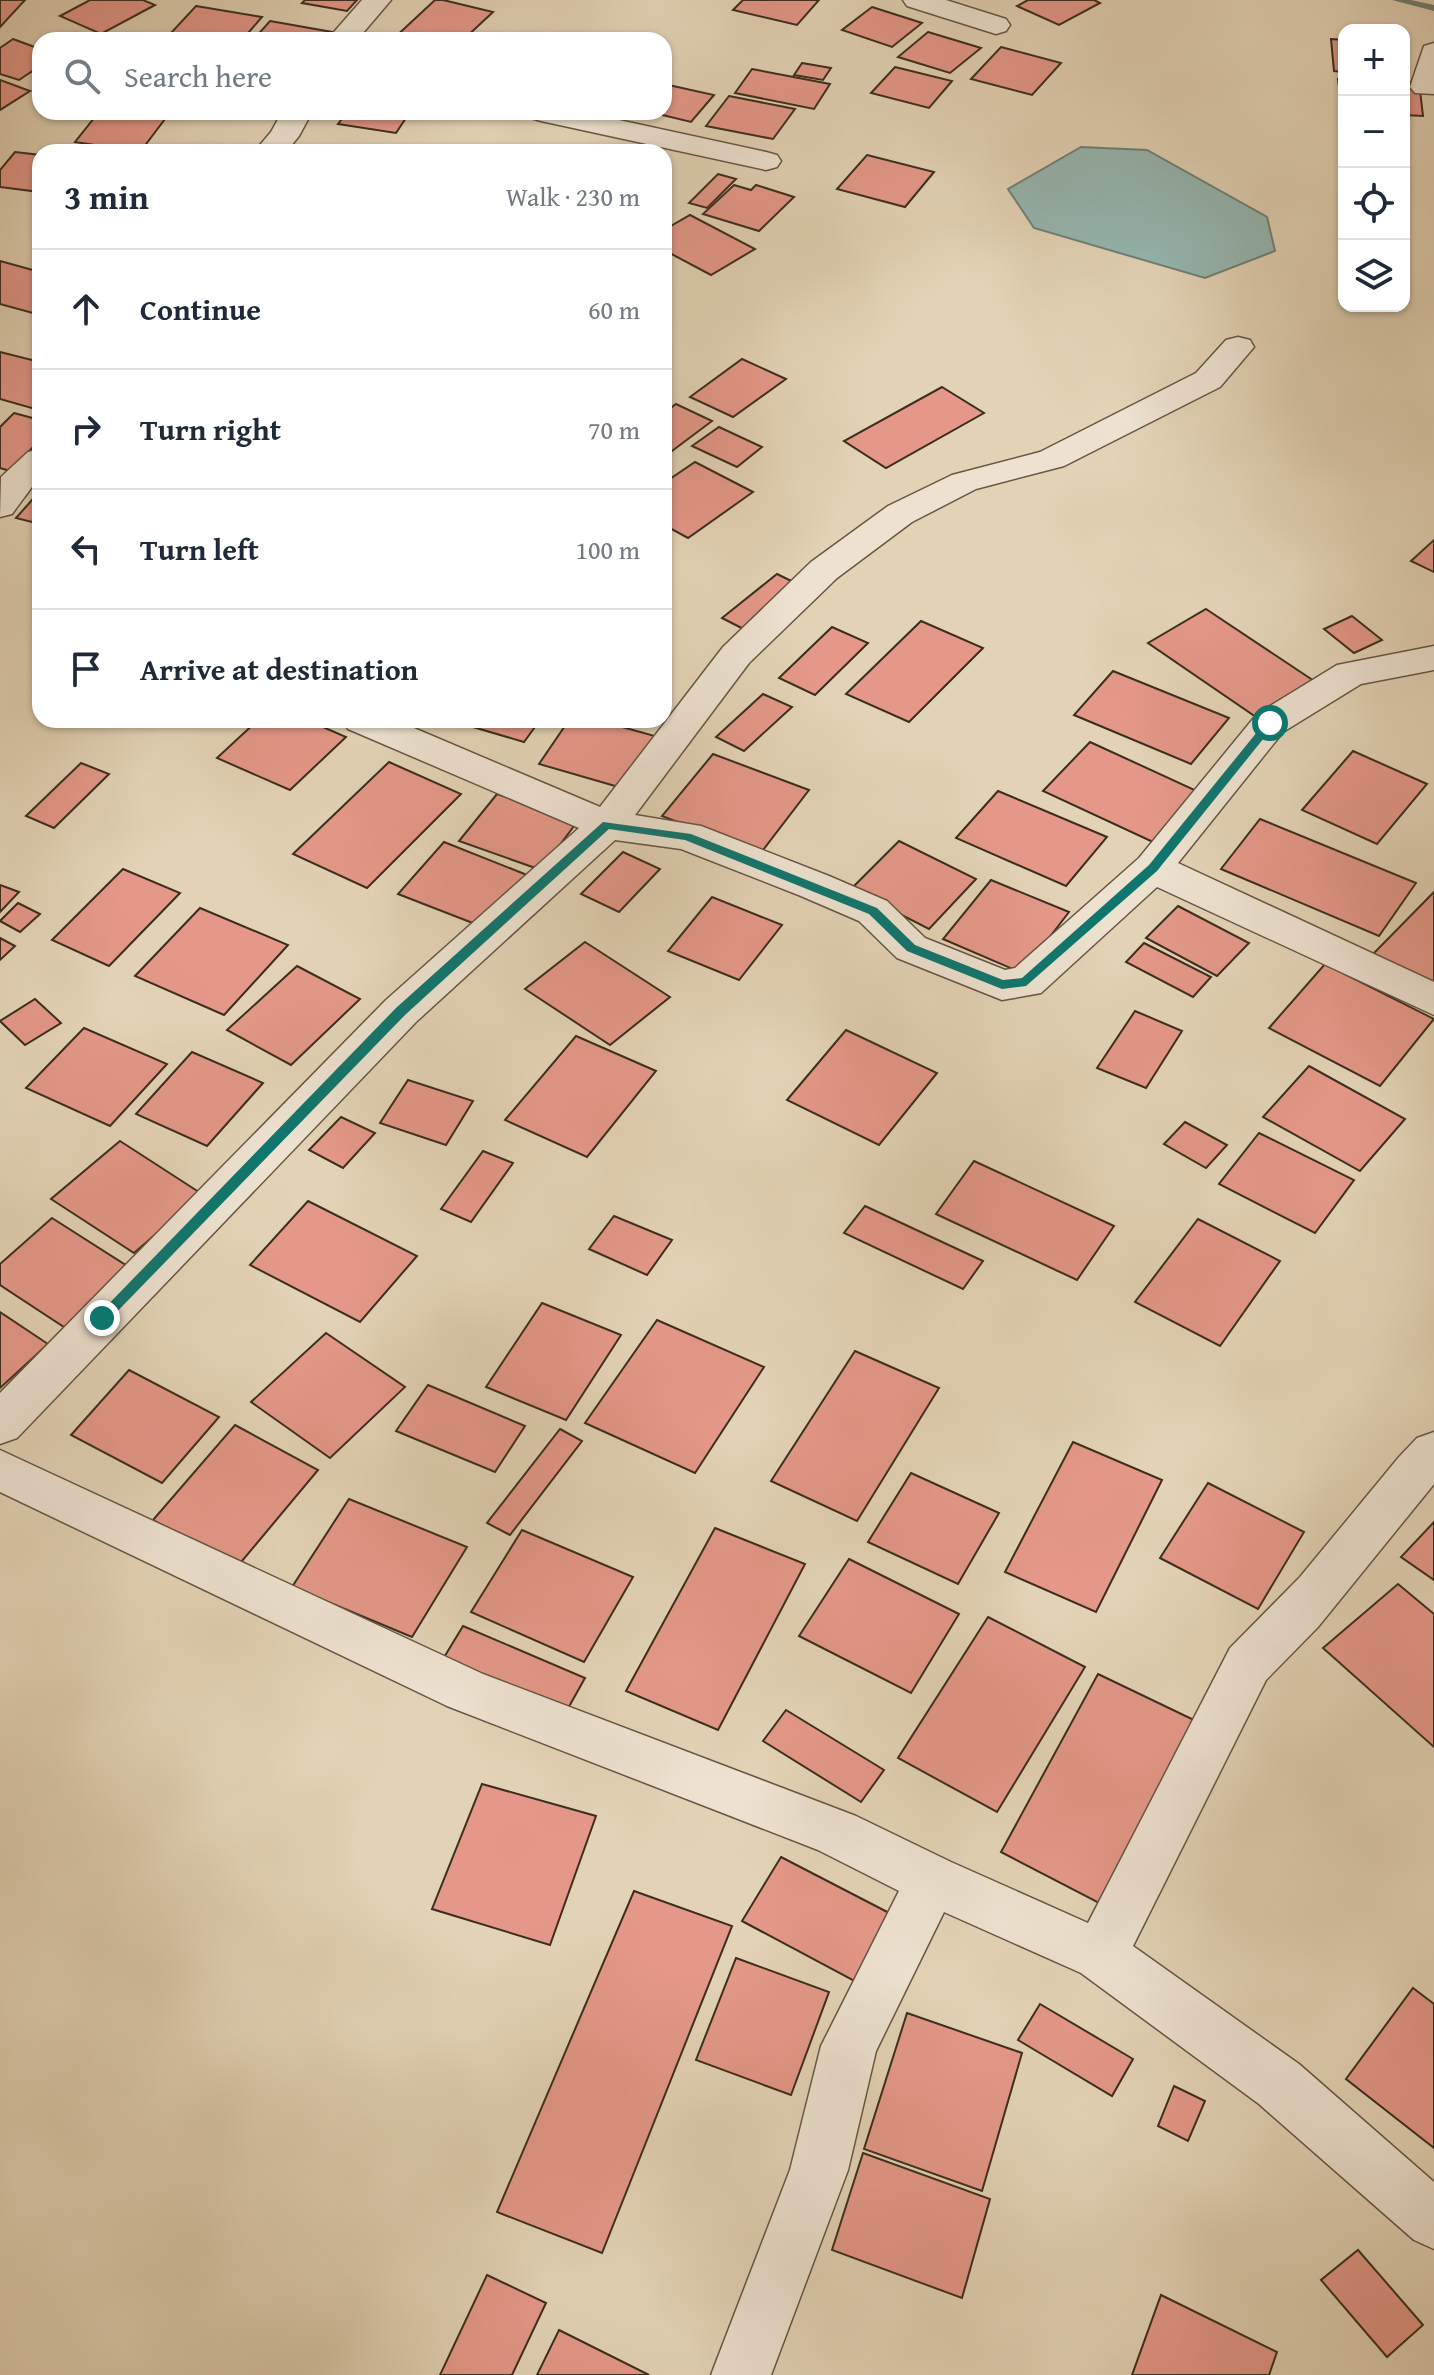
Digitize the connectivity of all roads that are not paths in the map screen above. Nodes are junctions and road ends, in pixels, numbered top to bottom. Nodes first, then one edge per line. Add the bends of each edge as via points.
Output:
1 (377, 0) edge
2 (917, 0) edge
3 (996, 25) dead end
4 (348, 32) edge
5 (1434, 52) edge
6 (1425, 87) dead end
7 (293, 120) edge
8 (578, 120) edge
9 (276, 144) edge
10 (766, 161) dead end
11 (1238, 347) dead end
12 (32, 466) edge
13 (0, 506) edge
14 (1434, 658) edge
15 (380, 728) edge
16 (607, 825) junction
17 (1153, 868) junction
18 (1434, 1000) edge
19 (0, 1424) edge
20 (1434, 1452) edge
21 (0, 1470) edge
22 (932, 1880) junction
23 (1100, 1955) junction
24 (1434, 2220) edge
25 (741, 2375) edge

1 - 4 street
2 - 3 street
5 - 6 street
7 - 9 street
8 - 10 street
11 - 16 street via 1208,380 1052,459 964,482 900,514 824,570 736,655
12 - 13 street
14 - 17 street via 1350,674 1270,723
15 - 16 street
16 - 17 street via 687,836 815,886 873,911 911,948 1002,985 1026,982
16 - 19 street via 401,1011
17 - 18 street
20 - 23 street via 1299,1613 1248,1664
21 - 22 street via 465,1690 837,1833
22 - 23 street
22 - 25 street via 849,2046 819,2170
23 - 24 street via 1279,2084

